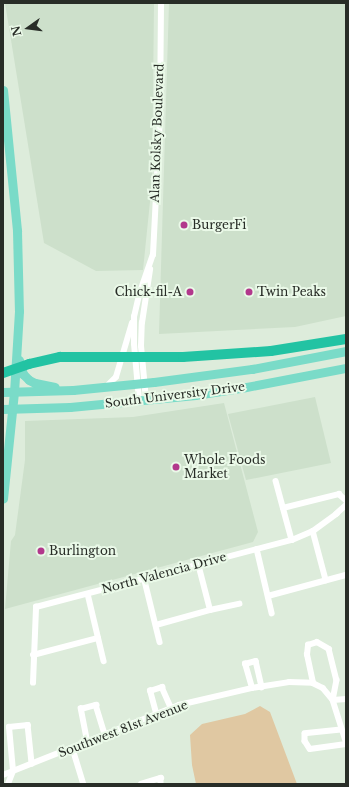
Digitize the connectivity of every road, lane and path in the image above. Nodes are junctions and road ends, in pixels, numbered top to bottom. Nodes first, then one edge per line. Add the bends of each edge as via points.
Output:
1 (161, 3) edge
2 (3, 90) edge
3 (151, 262) junction
4 (134, 317) junction
5 (346, 339) edge
6 (17, 351) junction
7 (346, 351) edge
8 (346, 368) edge
9 (3, 372) edge
10 (140, 384) junction
11 (105, 387) junction
12 (73, 390) junction
13 (3, 392) edge
14 (14, 392) junction
15 (142, 400) junction
16 (7, 409) edge
17 (5, 460) edge
18 (276, 481) dead end
19 (3, 498) edge
20 (346, 500) edge
21 (346, 505) edge
22 (283, 508) junction
23 (313, 531) junction
24 (292, 540) junction
25 (257, 549) junction
26 (198, 564) junction
27 (346, 575) edge
28 (144, 578) junction
29 (326, 580) junction
30 (88, 594) junction
31 (268, 596) junction
32 (239, 604) dead end
33 (210, 610) junction
34 (272, 613) dead end
35 (156, 625) junction
36 (98, 638) junction
37 (160, 642) dead end
38 (33, 655) junction
39 (104, 661) dead end
40 (32, 683) dead end
41 (313, 683) junction
42 (262, 687) junction
43 (252, 688) junction
44 (346, 699) edge
45 (333, 700) junction
46 (171, 708) junction
47 (156, 714) junction
48 (341, 730) junction
49 (105, 734) junction
50 (87, 741) junction
51 (346, 743) edge
52 (73, 749) junction
53 (32, 764) junction
54 (13, 771) junction
55 (3, 772) edge
56 (3, 775) edge
57 (8, 784) edge
58 (84, 784) edge
59 (141, 784) edge
60 (161, 784) edge

1 - 3 street, Alan Kolsky Boulevard via 160,118
2 - 6 main road via 17,231
3 - 4 street, Alan Kolsky Boulevard
3 - 10 street, Alan Kolsky Boulevard via 142,323
4 - 10 street, Alan Kolsky Boulevard
4 - 11 street via 116,377
5 - 9 highway via 271,350 183,358 60,357
6 - 9 main road
6 - 12 main road via 22,370 29,380
6 - 14 main road
7 - 10 main road, South University Drive via 252,369
8 - 15 main road, South University Drive via 226,391
10 - 11 main road, South University Drive
10 - 15 street, Alan Kolsky Boulevard
11 - 12 main road, South University Drive
12 - 14 main road, South University Drive
13 - 14 main road, South University Drive
14 - 16 main road
15 - 16 main road, South University Drive via 70,407
16 - 17 main road
17 - 19 main road
18 - 22 street
20 - 22 street via 339,494
21 - 23 street, North Valencia Drive
22 - 24 street
23 - 24 street, North Valencia Drive
23 - 29 street
24 - 25 street, North Valencia Drive
25 - 26 street, North Valencia Drive
25 - 31 street
26 - 28 street, North Valencia Drive
26 - 33 street
27 - 29 street
28 - 30 street, North Valencia Drive
28 - 35 street
29 - 31 street
30 - 36 street
30 - 38 street, North Valencia Drive via 36,607
31 - 34 street
32 - 33 street
33 - 35 street
35 - 37 street
36 - 38 street
36 - 39 street
38 - 40 street
41 - 42 street, Southwest 81st Avenue via 289,682
41 - 45 street via 323,688
41 - 45 street via 307,655 308,645 317,642 329,649 338,680
42 - 43 street, Southwest 81st Avenue
42 - 43 street via 256,661 245,664
43 - 46 street, Southwest 81st Avenue
44 - 45 street
45 - 48 street
46 - 47 street, Southwest 81st Avenue
46 - 47 street via 162,687 150,691
47 - 49 street, Southwest 81st Avenue
48 - 51 street
48 - 51 street via 305,734 305,741 310,749
49 - 50 street, Southwest 81st Avenue
49 - 50 street via 96,705 81,709
50 - 52 street, Southwest 81st Avenue
52 - 53 street, Southwest 81st Avenue
52 - 58 street
53 - 54 street, Southwest 81st Avenue
53 - 54 street via 28,725 9,727
54 - 55 street, Southwest 81st Avenue
54 - 56 street, Southwest 81st Avenue
54 - 57 street
59 - 60 street via 161,778

